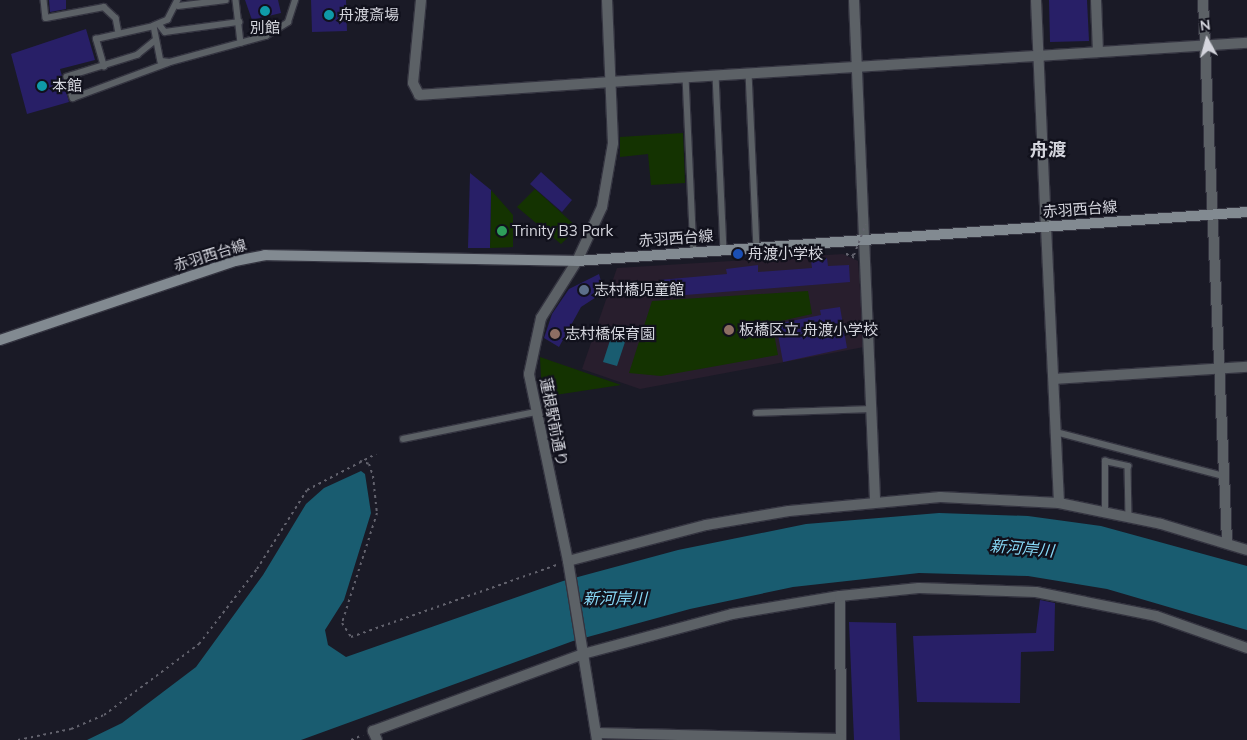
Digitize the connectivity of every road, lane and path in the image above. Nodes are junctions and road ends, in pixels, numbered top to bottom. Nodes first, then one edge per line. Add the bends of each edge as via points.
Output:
1 (44, 0) edge
2 (226, 0) edge
3 (236, 0) edge
4 (295, 0) edge
5 (421, 0) edge
6 (607, 0) edge
7 (854, 0) edge
8 (1036, 0) edge
9 (1096, 0) edge
10 (1203, 0) edge
11 (178, 3) edge
12 (239, 22) junction
13 (157, 25) junction
14 (119, 32) junction
15 (155, 41) junction
16 (241, 43) junction
17 (1247, 43) edge
18 (1205, 46) junction
19 (1098, 52) junction
20 (1038, 56) junction
21 (170, 62) junction
22 (858, 66) junction
23 (104, 67) junction
24 (748, 73) junction
25 (716, 75) junction
26 (686, 77) junction
27 (610, 82) junction
28 (1247, 212) edge
29 (1212, 214) junction
30 (866, 224) dead end
31 (1046, 227) junction
32 (863, 239) junction
33 (758, 248) junction
34 (724, 250) junction
35 (694, 252) junction
36 (856, 259) dead end
37 (577, 261) junction
38 (0, 340) edge
39 (1220, 367) junction
40 (1247, 368) edge
41 (1054, 378) junction
42 (870, 409) junction
43 (536, 412) junction
44 (756, 413) dead end
45 (1056, 432) junction
46 (403, 439) dead end
47 (376, 454) dead end
48 (360, 461) junction
49 (1224, 476) junction
50 (875, 500) junction
51 (1058, 503) junction
52 (1105, 512) junction
53 (1129, 517) junction
54 (1227, 542) junction
55 (1247, 550) edge
56 (568, 564) junction
57 (840, 596) junction
58 (1247, 648) edge
59 (583, 652) junction
60 (375, 736) edge
61 (597, 736) edge
62 (841, 739) edge
63 (18, 740) edge
64 (351, 740) edge

1 - 14 lane via 46,18 104,7 116,18
2 - 11 lane
3 - 12 lane
4 - 16 lane via 288,22 266,36
5 - 27 street via 413,83 419,94
6 - 27 street, 蓮根駅前通り
7 - 22 street
8 - 20 street
9 - 19 street
10 - 18 street
11 - 13 lane
12 - 13 lane via 164,32
12 - 16 lane
13 - 14 lane
13 - 15 lane
14 - 23 lane via 96,39
15 - 21 lane via 158,58
15 - 23 lane via 138,55
16 - 21 lane
17 - 18 street
18 - 19 street
18 - 29 street
19 - 20 street
20 - 22 street
20 - 31 street
21 - 23 lane via 73,98 67,78
22 - 24 street
22 - 32 street
24 - 25 street
24 - 33 lane
25 - 26 street
25 - 34 lane
26 - 27 street
26 - 35 lane
27 - 37 street, 蓮根駅前通り via 613,143 602,207
28 - 29 main road, 赤羽西台線
29 - 31 main road, 赤羽西台線
29 - 39 street
30 - 36 path, bridge via 855,256 846,254
31 - 32 main road, 赤羽西台線
31 - 41 street
32 - 33 main road, 赤羽西台線
32 - 42 street
33 - 34 main road, 赤羽西台線
34 - 35 main road, 赤羽西台線
35 - 37 main road, 赤羽西台線
37 - 38 main road, 赤羽西台線 via 255,256
37 - 43 street, 蓮根駅前通り via 534,334 529,374
39 - 40 street
39 - 41 street
39 - 49 street
41 - 45 street
42 - 44 lane
42 - 50 street
43 - 46 lane
43 - 56 street, 蓮根駅前通り
45 - 49 lane
45 - 51 street
47 - 48 path
48 - 56 path via 369,464 373,476 377,513 342,623 351,637
48 - 63 path via 307,490 257,569 198,644 104,715 72,729
49 - 54 street
50 - 51 street via 940,497
50 - 56 street via 706,525
51 - 52 street
52 - 53 street
52 - 53 lane via 1105,461 1128,466
53 - 54 street
54 - 55 street
56 - 59 street, 蓮根駅前通り
57 - 58 street via 919,588 1036,592 1156,616
57 - 59 street via 732,614
57 - 62 street
59 - 60 street
59 - 61 street
60 - 64 path
61 - 62 street

